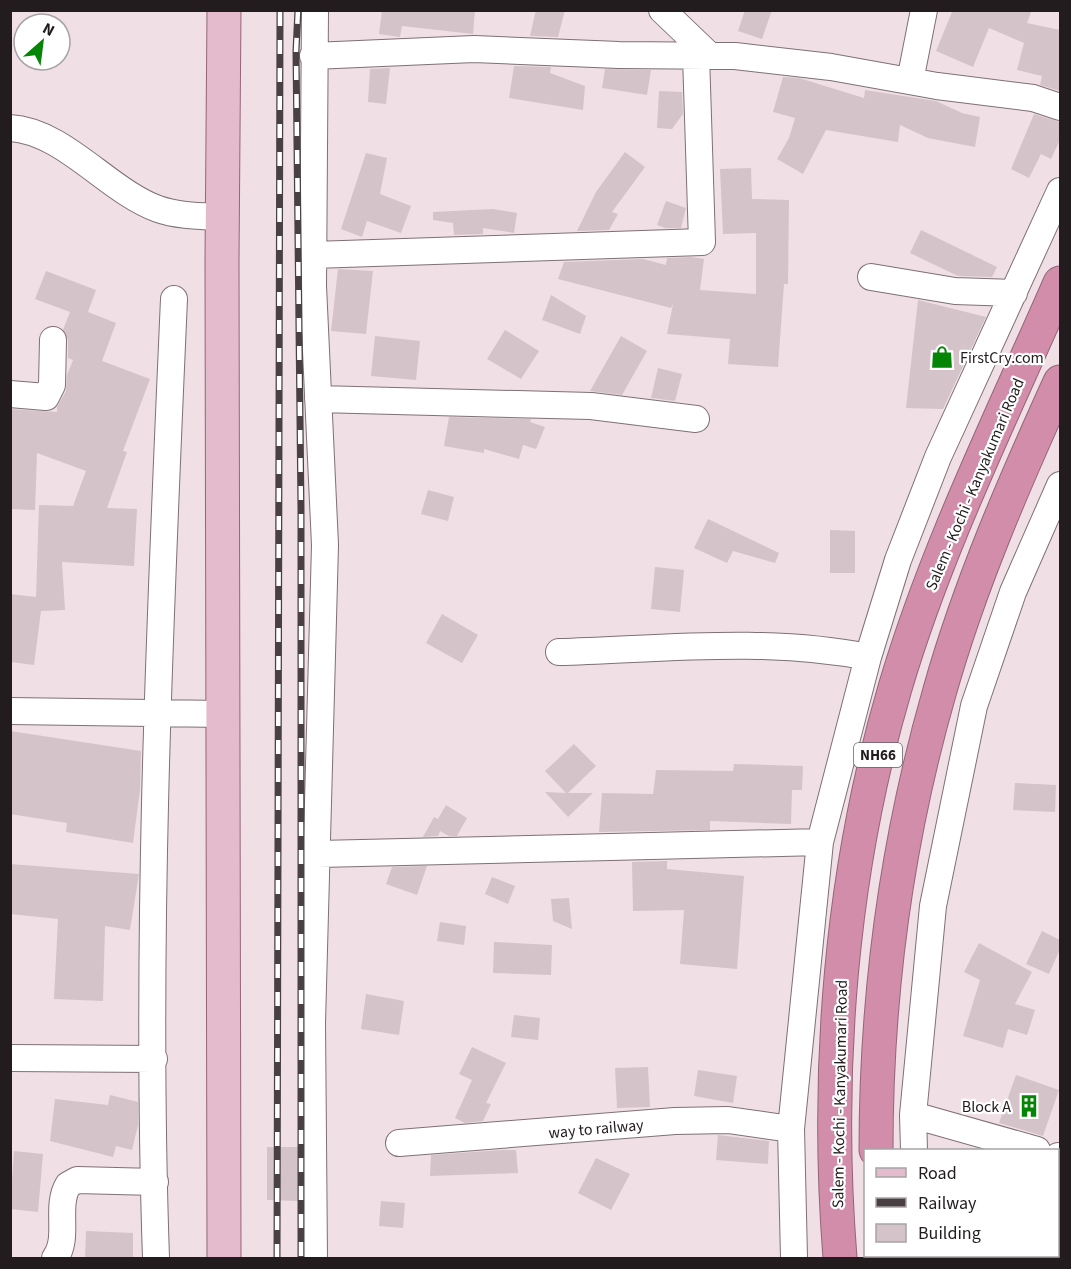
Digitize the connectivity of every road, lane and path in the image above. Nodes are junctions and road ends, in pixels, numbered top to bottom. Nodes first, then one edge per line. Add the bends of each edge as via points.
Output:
1 (224, 10) edge
2 (315, 10) edge
3 (924, 10) edge
4 (664, 11) edge
5 (702, 55) junction
6 (313, 56) junction
7 (910, 81) junction
8 (1060, 107) edge
9 (10, 129) edge
10 (1060, 191) edge
11 (222, 217) junction
12 (313, 255) junction
13 (871, 277) dead end
14 (1060, 283) edge
15 (1014, 292) junction
16 (174, 299) dead end
17 (53, 340) dead end
18 (1060, 382) edge
19 (10, 394) edge
20 (318, 399) junction
21 (696, 419) dead end
22 (1060, 485) edge
23 (559, 652) dead end
24 (868, 657) junction
25 (10, 711) edge
26 (223, 714) junction
27 (156, 715) junction
28 (819, 842) junction
29 (319, 854) junction
30 (10, 1058) edge
31 (154, 1059) junction
32 (913, 1115) junction
33 (791, 1129) junction
34 (399, 1143) dead end
35 (876, 1149) edge
36 (914, 1149) edge
37 (1033, 1149) edge
38 (155, 1182) junction
39 (55, 1258) edge
40 (156, 1258) edge
41 (224, 1258) edge
42 (314, 1258) edge
43 (794, 1258) edge
44 (840, 1258) edge

1 - 11 main road
2 - 6 street
3 - 7 street
4 - 5 street
5 - 6 street via 474,49
5 - 7 street via 831,67
5 - 12 street via 702,242
6 - 12 street
7 - 8 street via 1033,98
9 - 11 street via 23,129 52,141 158,209
10 - 15 street
11 - 26 main road
12 - 20 street
13 - 15 street via 955,291
14 - 44 highway, Salem - Kochi - Kanyakumari Road / NH66 via 942,553 895,688 871,784 852,887 839,996 835,1186
15 - 24 street via 938,457 898,560
16 - 27 street
17 - 19 street via 52,385 45,397
18 - 35 highway, NH66 via 979,576 940,689 913,799 895,892 884,982
20 - 21 street via 591,406
20 - 29 street via 325,545
22 - 32 street via 1013,592 974,706 933,906
23 - 24 street via 775,645
24 - 28 street
25 - 27 street
26 - 27 street
26 - 41 main road
27 - 31 street
28 - 29 street
28 - 33 street
29 - 42 street via 312,1023
30 - 31 street
31 - 38 street
32 - 36 street
32 - 37 street
33 - 34 street, way to railway via 728,1120 675,1121
33 - 43 street
38 - 39 street via 77,1180 68,1185
38 - 40 street

